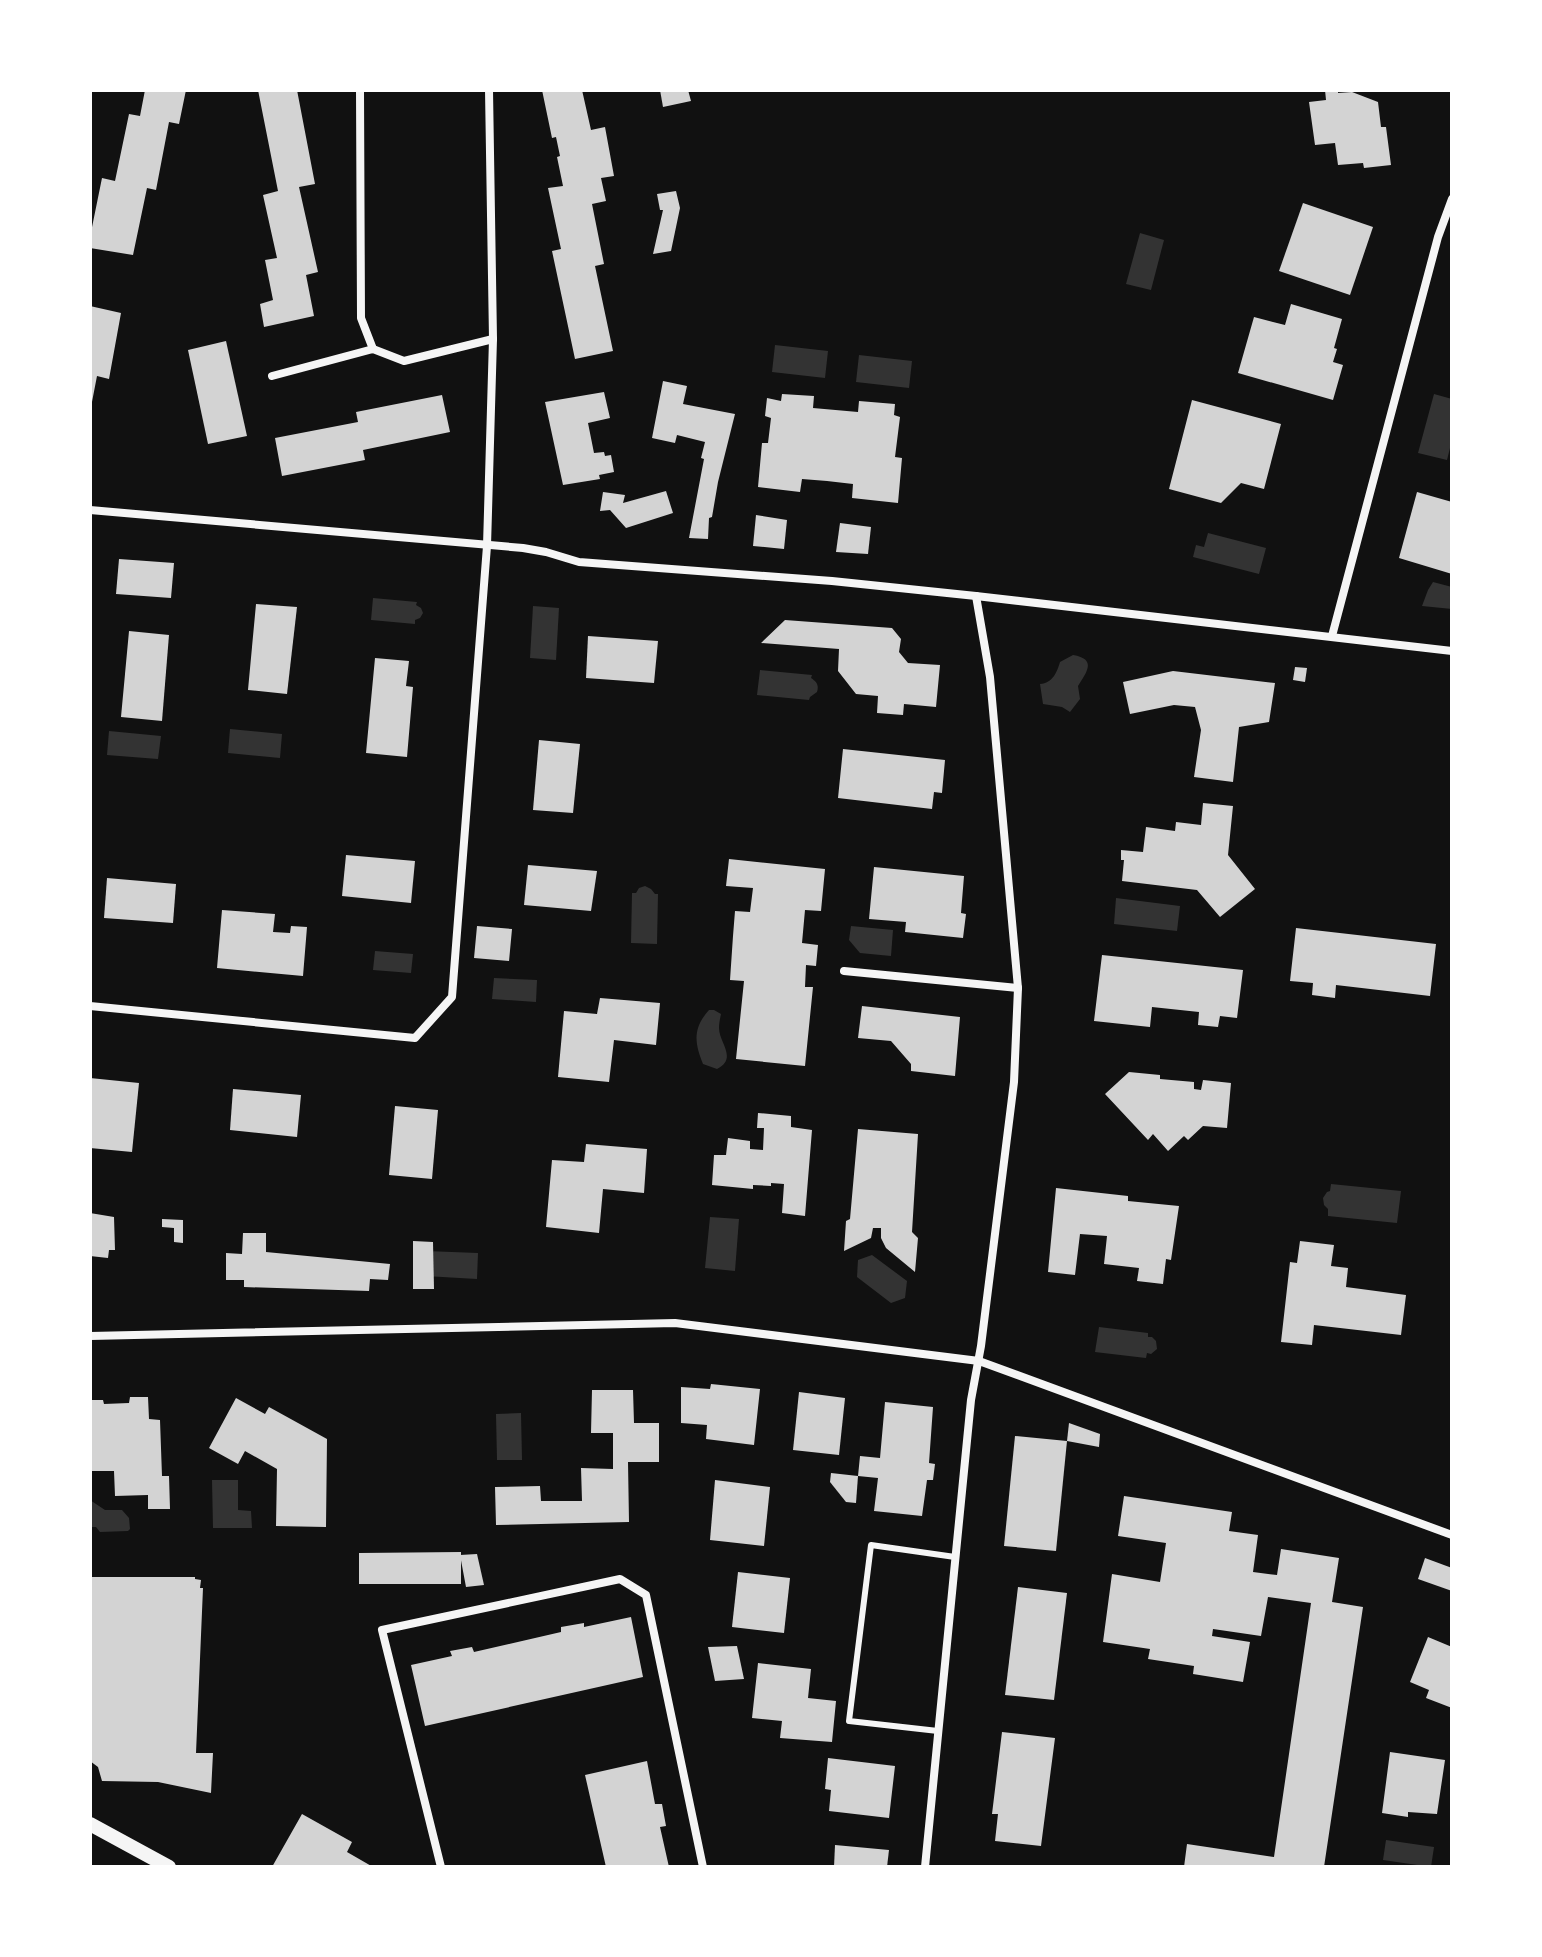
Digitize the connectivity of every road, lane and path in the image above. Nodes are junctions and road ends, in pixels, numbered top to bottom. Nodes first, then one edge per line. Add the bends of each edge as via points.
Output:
1 (360, 90) edge
2 (489, 90) edge
3 (1452, 199) edge
4 (493, 339) junction
5 (373, 349) junction
6 (272, 376) dead end
7 (90, 510) edge
8 (487, 546) junction
9 (976, 596) junction
10 (1332, 636) junction
11 (1452, 651) edge
12 (844, 971) dead end
13 (1018, 988) junction
14 (90, 1006) edge
15 (90, 1336) edge
16 (979, 1361) junction
17 (1452, 1535) edge
18 (955, 1557) junction
19 (938, 1731) junction
20 (90, 1824) edge
21 (169, 1867) edge
22 (441, 1867) edge
23 (703, 1867) edge
24 (925, 1867) edge

1 - 5 street via 361,318
2 - 4 street
3 - 10 street
4 - 5 street via 404,361
4 - 8 street
5 - 6 street
7 - 8 street
8 - 9 street via 535,550 579,562
8 - 14 street via 452,997 415,1038
9 - 10 street
9 - 13 street via 990,677
10 - 11 street
12 - 13 street
13 - 16 street via 1014,1082
15 - 16 street via 675,1323
16 - 17 street
16 - 18 street
18 - 19 street
18 - 19 lane via 871,1545 849,1721
19 - 24 street
20 - 21 street
22 - 23 street via 382,1630 620,1579 646,1595

